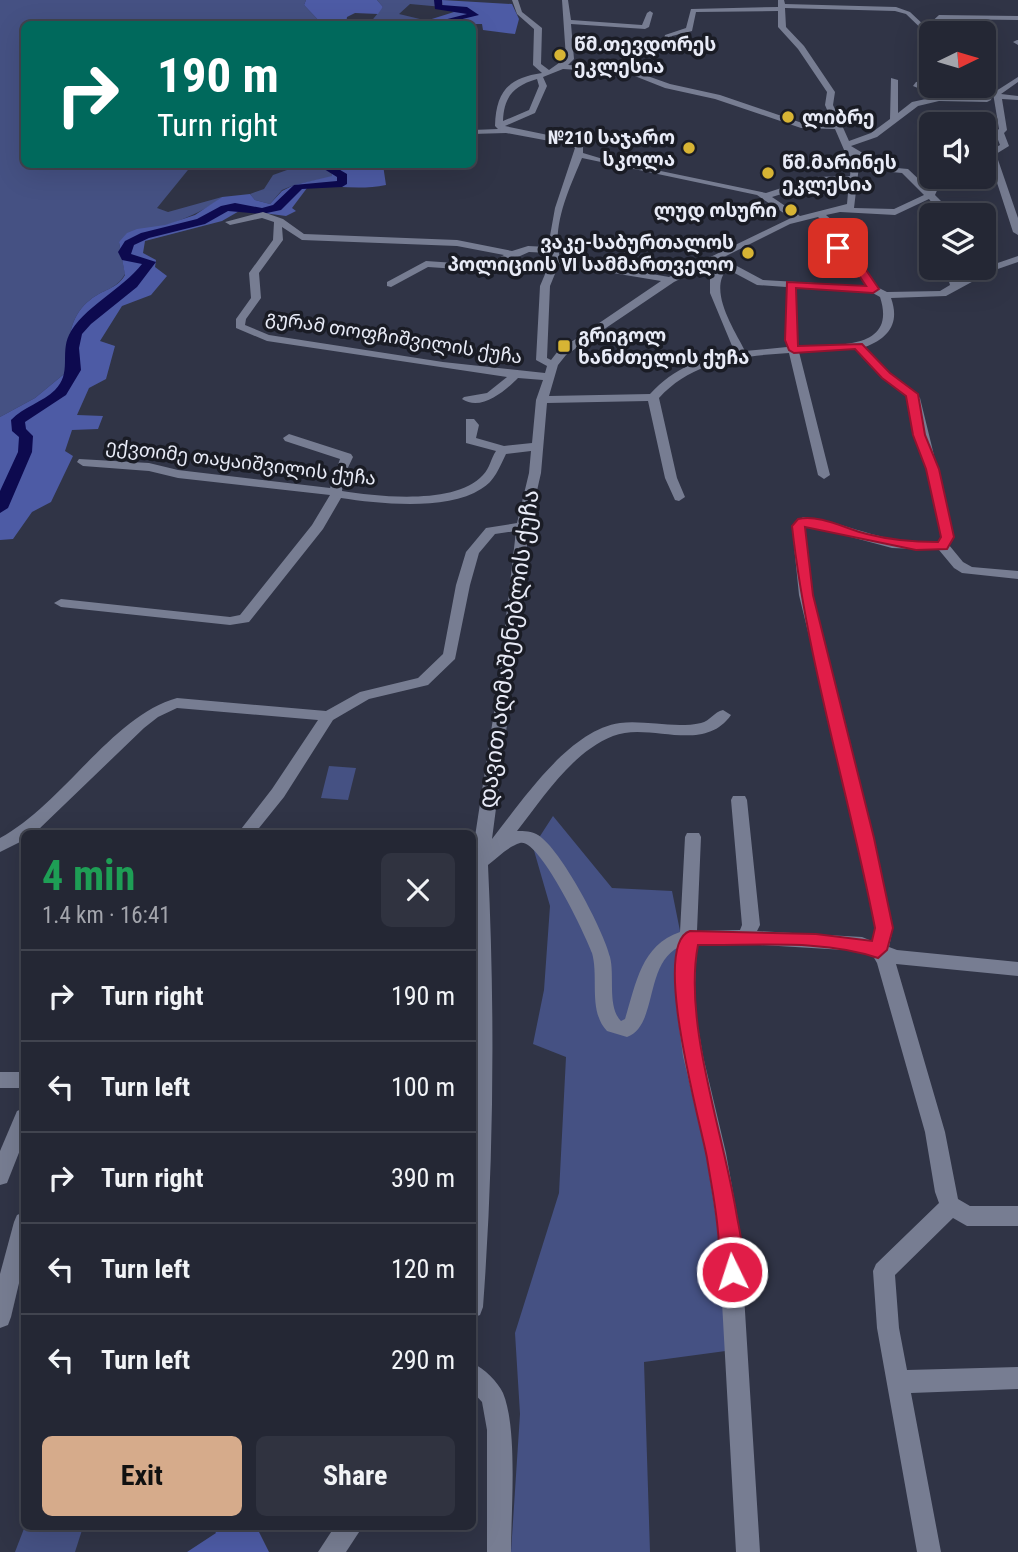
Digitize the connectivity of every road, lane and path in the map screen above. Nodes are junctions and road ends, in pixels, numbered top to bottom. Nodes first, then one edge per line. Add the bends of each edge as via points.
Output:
1 (515, 0) edge
2 (565, 0) edge
3 (898, 0) edge
4 (829, 4) edge
5 (781, 5) edge
6 (895, 9) junction
7 (650, 13) dead end
8 (1018, 18) edge
9 (936, 21) edge
10 (566, 22) junction
11 (919, 23) edge
12 (666, 47) dead end
13 (560, 67) junction
14 (543, 73) junction
15 (1018, 79) edge
16 (894, 80) dead end
17 (996, 93) edge
18 (996, 94) edge
19 (996, 97) edge
20 (990, 98) edge
21 (1018, 98) edge
22 (939, 99) joint
23 (894, 119) junction
24 (839, 127) junction
25 (502, 128) junction
26 (476, 131) edge
27 (1005, 146) junction
28 (848, 148) junction
29 (1018, 149) edge
30 (996, 151) edge
31 (579, 154) junction
32 (996, 176) edge
33 (853, 179) junction
34 (934, 189) edge
35 (931, 195) junction
36 (764, 197) junction
37 (937, 203) edge
38 (843, 210) junction
39 (821, 215) junction
40 (798, 219) junction
41 (279, 221) junction
42 (230, 222) dead end
43 (1018, 232) edge
44 (551, 250) junction
45 (513, 254) junction
46 (1018, 259) edge
47 (556, 260) junction
48 (720, 262) junction
49 (670, 280) junction
50 (954, 280) edge
51 (391, 284) dead end
52 (790, 285) junction
53 (956, 288) junction
54 (873, 289) junction
55 (885, 296) junction
56 (858, 346) junction
57 (794, 350) junction
58 (741, 354) junction
59 (550, 371) junction
60 (513, 377) junction
61 (653, 397) junction
62 (468, 399) dead end
63 (542, 400) junction
64 (470, 421) dead end
65 (289, 438) dead end
66 (537, 447) junction
67 (502, 449) junction
68 (83, 462) dead end
69 (824, 475) dead end
70 (337, 495) junction
71 (679, 497) dead end
72 (523, 526) junction
73 (942, 546) junction
74 (1015, 574) edge
75 (61, 603) dead end
76 (723, 715) dead end
77 (328, 716) junction
78 (739, 800) dead end
79 (24, 830) edge
80 (248, 830) edge
81 (21, 832) edge
82 (694, 837) dead end
83 (1, 846) edge
84 (480, 862) junction
85 (746, 937) junction
86 (690, 938) junction
87 (878, 950) junction
88 (1018, 969) edge
89 (479, 991) edge
90 (0, 1080) edge
91 (21, 1080) edge
92 (21, 1124) edge
93 (0, 1176) edge
94 (951, 1206) junction
95 (1018, 1216) edge
96 (21, 1234) edge
97 (476, 1257) edge
98 (0, 1317) edge
99 (476, 1378) edge
100 (1018, 1378) edge
101 (898, 1382) junction
102 (348, 1530) edge
103 (330, 1552) edge
104 (499, 1552) edge
105 (748, 1552) edge
106 (929, 1552) edge

1 - 14 street via 519,13 538,29 537,65
2 - 10 street
3 - 6 street
4 - 5 street
4 - 6 street
5 - 12 street via 692,10 689,29 669,35
5 - 24 street via 782,27 830,88 829,105
6 - 11 street
7 - 10 street via 645,27
8 - 9 street via 939,17
10 - 13 street via 570,59
13 - 14 street
13 - 24 street via 628,71 804,125
14 - 25 street via 543,86 532,111
14 - 25 street via 506,91
15 - 17 street
16 - 23 street
18 - 21 street
19 - 27 street via 1007,130 999,132
20 - 22 street
22 - 23 street via 915,104
23 - 28 street
24 - 28 street
25 - 26 street
25 - 31 street via 574,143
27 - 29 street
27 - 30 street
28 - 33 street via 855,166
28 - 35 street via 884,169 905,171
31 - 36 street
31 - 44 street via 564,192
32 - 43 street
33 - 36 street via 815,180
33 - 38 street via 851,206
34 - 35 street
35 - 37 street
35 - 38 street, დავით აღმაშენებლის ქუჩა via 890,212
36 - 40 street
38 - 39 street, დავით აღმაშენებლის ქუჩა
39 - 40 street, დავით აღმაშენებლის ქუჩა
39 - 54 street via 834,226 838,248 858,266
40 - 48 street, დავით აღმაშენებლის ქუჩა
41 - 42 street via 263,215
41 - 45 street via 302,237 457,243
41 - 60 street, გურამ თოფჩიშვილის ქუჩა via 278,240 254,273 256,298 240,326 246,330 268,338 468,366
44 - 45 street
44 - 47 street
45 - 51 street via 487,268 426,264
46 - 53 street
47 - 49 street
47 - 59 street via 545,286 541,360
48 - 49 street, დავით აღმაშენებლის ქუჩა
48 - 52 street via 761,283
48 - 58 street via 713,285
49 - 59 street, დავით აღმაშენებლის ქუჩა via 569,345
50 - 53 street
52 - 54 street
52 - 57 street
53 - 55 street via 942,294
54 - 55 street
55 - 56 street via 892,319 889,327
56 - 57 street
56 - 73 street via 914,398 919,435 933,469 947,537
57 - 58 street
57 - 69 street
58 - 61 street via 675,374
59 - 60 street, გურამ თოფჩიშვილის ქუჩა
59 - 63 street, დავით აღმაშენებლის ქუჩა
60 - 62 street via 490,396
61 - 63 street
61 - 71 street via 654,422
63 - 66 street, დავით აღმაშენებლის ქუჩა
64 - 67 street via 470,440
65 - 70 street via 347,457 338,475
66 - 67 street
66 - 72 street, დავით აღმაშენებლის ქუჩა
67 - 70 street, ექვთიმე თაყაიშვილის ქუჩა via 486,479 464,494 411,499
68 - 70 street, ექვთიმე თაყაიშვილის ქუჩა via 321,489
70 - 75 street via 244,619
72 - 77 street via 491,531 473,552 450,656 433,674 423,682 365,695
72 - 84 street, დავით აღმაშენებლის ქუჩა
73 - 74 street via 960,567
73 - 87 street via 866,538 811,522 798,526 806,595 884,928
76 - 84 street via 712,725 688,729 611,730 575,752
77 - 79 street via 167,705 127,735
77 - 80 street
78 - 85 street via 751,925
81 - 83 street
82 - 86 street
84 - 86 street via 516,837 539,844 560,874 601,954 607,1012 610,1023 619,1029 633,1023 658,953 668,944
84 - 89 street, დავით აღმაშენებლის ქუჩა
85 - 86 street
85 - 87 street via 862,944
86 - 105 street via 685,1003 730,1240
87 - 88 street via 896,957
87 - 94 street via 886,962 935,1132
89 - 97 street, დავით აღმაშენებლის ქუჩა
90 - 91 street
92 - 93 street
94 - 95 street via 967,1216
94 - 101 street via 884,1271
96 - 98 street
99 - 104 street via 493,1397 499,1430
100 - 101 street
101 - 106 street
102 - 103 street

